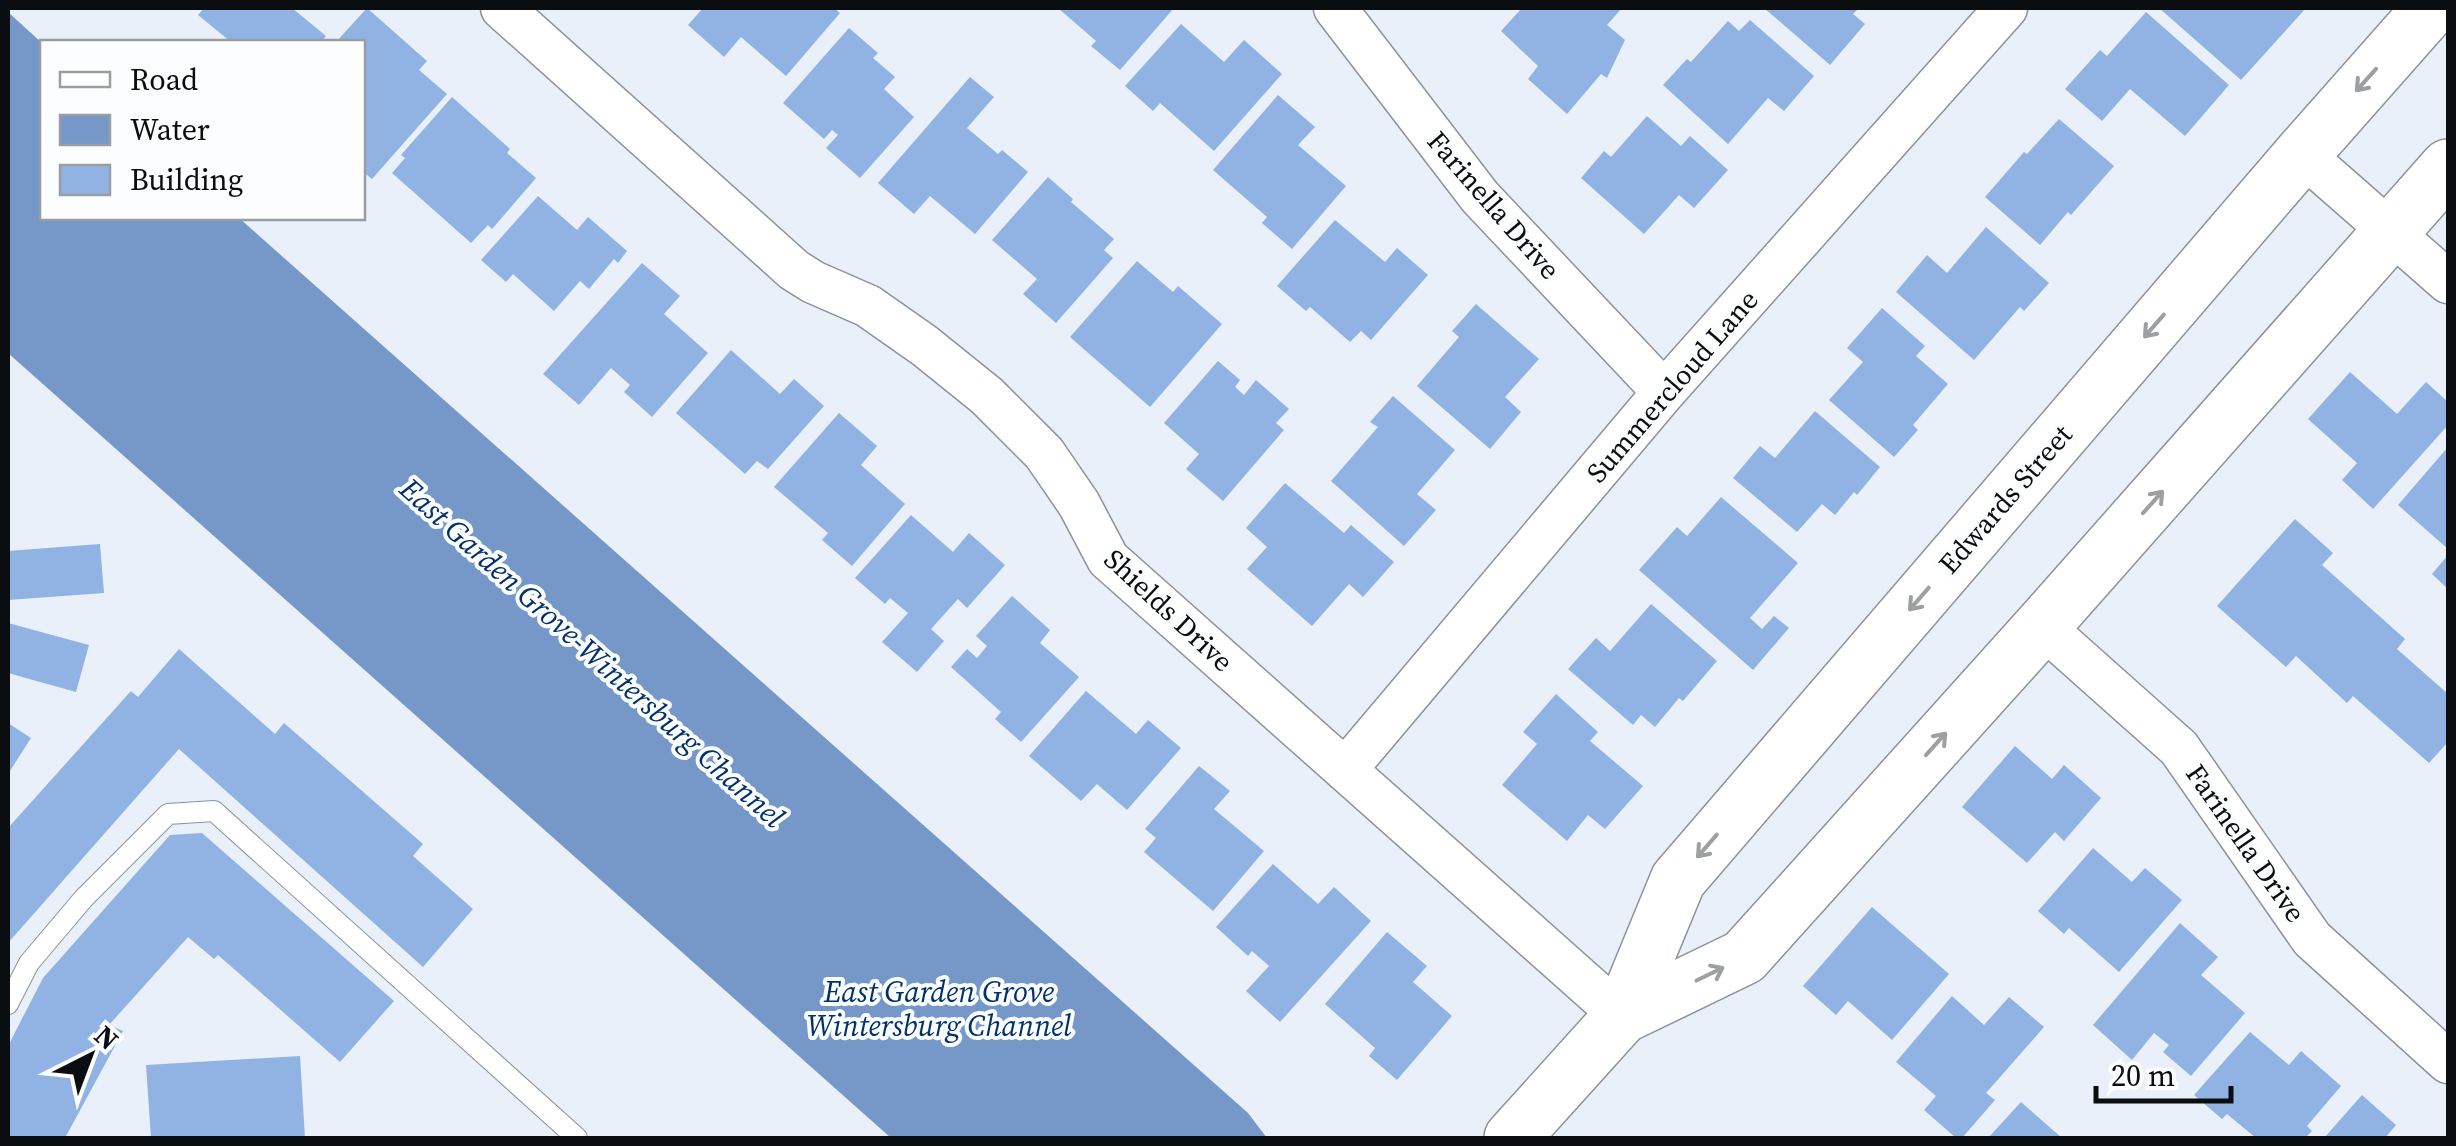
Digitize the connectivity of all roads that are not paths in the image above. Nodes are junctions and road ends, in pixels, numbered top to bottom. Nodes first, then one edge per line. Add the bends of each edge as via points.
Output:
1 (502, 8) edge
2 (1335, 8) edge
3 (2006, 8) edge
4 (2431, 8) edge
5 (2302, 154) junction
6 (2448, 167) edge
7 (2392, 232) junction
8 (2448, 282) edge
9 (1664, 392) junction
10 (2042, 626) junction
11 (1345, 770) junction
12 (8, 1004) edge
13 (1622, 1016) junction
14 (2448, 1062) edge
15 (577, 1138) edge
16 (1512, 1138) edge

1 - 11 street, Shields Drive via 794,270 868,306 987,396 1044,452 1108,559
2 - 9 street, Farinella Drive via 1480,197
3 - 9 street, Summercloud Lane
4 -> 5 main road, Edwards Street
5 - 7 street
5 -> 13 main road, Edwards Street via 1678,880
6 - 7 main road, Edwards Street
7 - 8 street
10 -> 7 main road, Edwards Street
9 - 11 street, Summercloud Lane
13 -> 10 main road, Edwards Street via 1744,957
10 - 14 street, Farinella Drive via 2180,748 2312,939
11 - 13 street, Shields Drive
12 - 15 lane via 28,963 168,814 214,812
13 - 16 main road, Edwards Street

